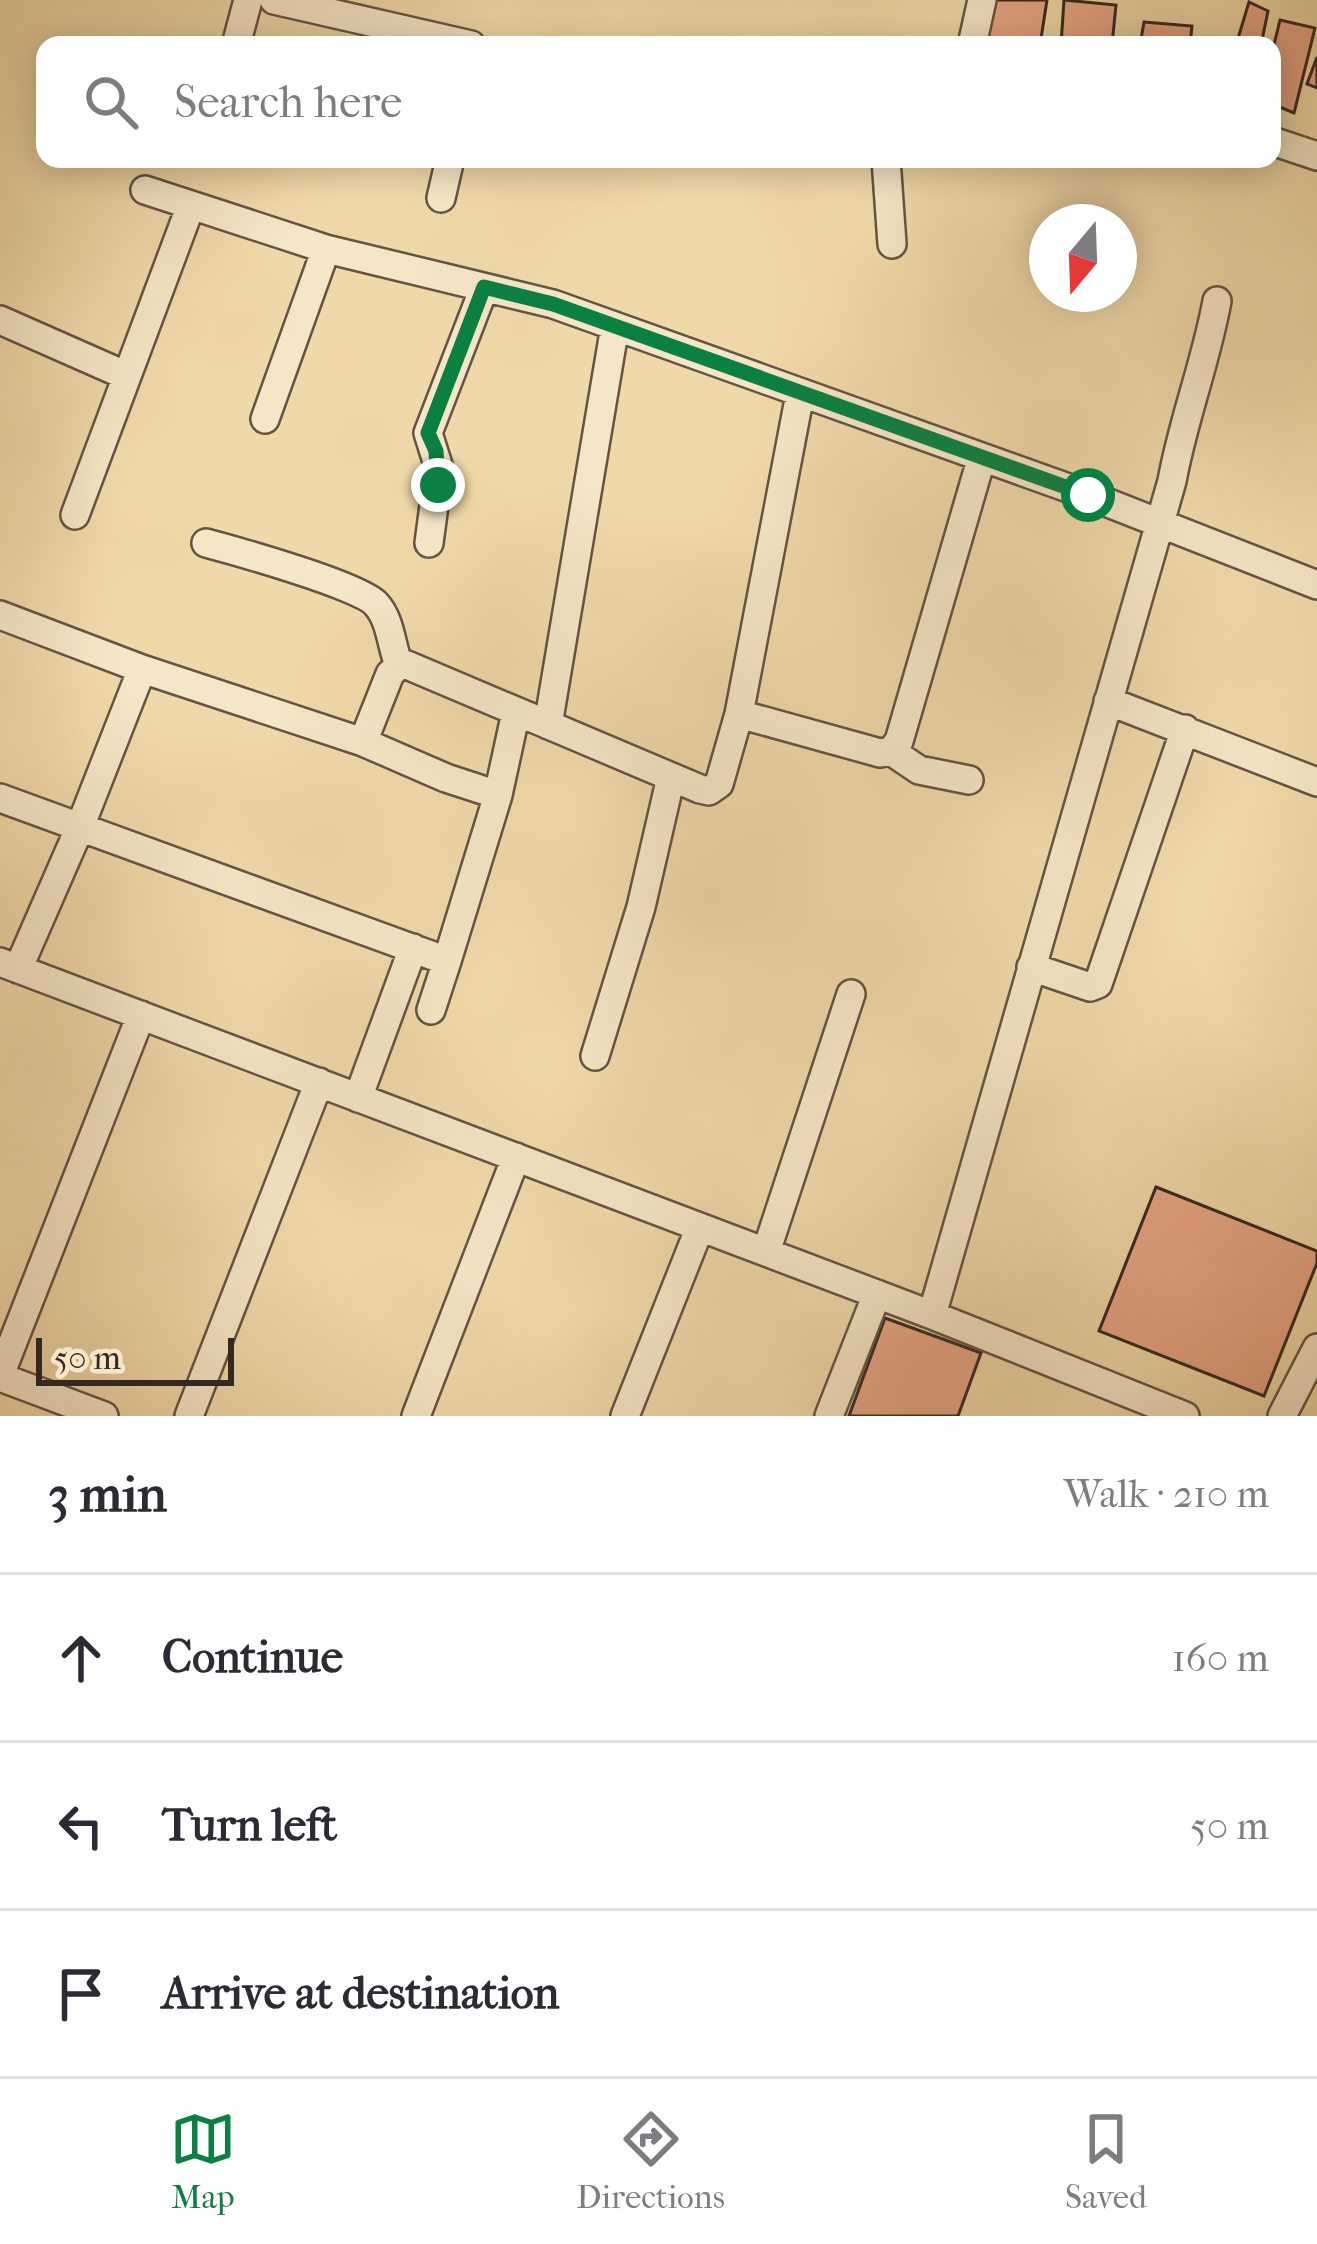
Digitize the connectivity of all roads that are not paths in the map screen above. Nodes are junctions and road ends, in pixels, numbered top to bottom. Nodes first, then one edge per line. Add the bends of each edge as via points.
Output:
1 (248, 0) edge
2 (274, 0) edge
3 (982, 0) edge
4 (238, 36) edge
5 (432, 36) edge
6 (974, 36) edge
7 (1281, 144) edge
8 (1317, 156) edge
9 (448, 168) edge
10 (887, 168) edge
11 (145, 190) dead end
12 (442, 198) dead end
13 (191, 206) junction
14 (892, 244) dead end
15 (326, 249) junction
16 (484, 287) junction
17 (1217, 301) dead end
18 (0, 320) edge
19 (615, 326) junction
20 (128, 376) junction
21 (800, 394) junction
22 (265, 419) dead end
23 (981, 460) junction
24 (75, 515) dead end
25 (1159, 523) junction
26 (206, 543) dead end
27 (429, 543) dead end
28 (1317, 585) edge
29 (0, 616) edge
30 (399, 665) junction
31 (142, 669) junction
32 (1108, 701) junction
33 (516, 712) junction
34 (739, 714) junction
35 (548, 725) junction
36 (1185, 729) junction
37 (363, 742) junction
38 (891, 751) junction
39 (671, 777) junction
40 (969, 780) dead end
41 (1317, 782) edge
42 (498, 795) junction
43 (0, 798) edge
44 (80, 827) junction
45 (413, 948) junction
46 (447, 961) junction
47 (9, 965) edge
48 (1031, 967) junction
49 (851, 994) dead end
50 (431, 1010) dead end
51 (141, 1015) junction
52 (595, 1055) dead end
53 (319, 1082) junction
54 (358, 1098) junction
55 (516, 1157) junction
56 (700, 1227) junction
57 (766, 1252) junction
58 (877, 1294) junction
59 (932, 1315) junction
60 (1317, 1348) edge
61 (0, 1376) edge
62 (88, 1413) edge
63 (189, 1416) edge
64 (416, 1416) edge
65 (625, 1416) edge
66 (829, 1416) edge
67 (1185, 1416) edge
68 (1282, 1416) edge

1 - 4 street
2 - 5 street
3 - 6 street
7 - 8 street
9 - 12 street
10 - 14 street
11 - 13 street
13 - 15 street
13 - 20 street
15 - 16 street
15 - 22 street
16 - 19 street
16 - 27 street via 428,433 439,468
17 - 25 street
18 - 20 street
19 - 21 street
19 - 35 street
20 - 24 street
21 - 23 street
21 - 34 street
23 - 25 street
23 - 38 street
25 - 28 street
25 - 32 street
26 - 30 street via 374,600
29 - 31 street
30 - 33 street
30 - 37 street
31 - 37 street
31 - 44 street
32 - 36 street
32 - 48 street
33 - 35 street
33 - 42 street
34 - 38 street
34 - 39 street via 719,784 709,791
35 - 39 street
36 - 41 street
36 - 48 street via 1098,984
37 - 42 street
38 - 40 street via 919,770
39 - 52 street
42 - 46 street
43 - 44 street
44 - 45 street
44 - 47 street
45 - 46 street
45 - 54 street
46 - 50 street
47 - 51 street
48 - 59 street
49 - 57 street
51 - 53 street
51 - 61 street
53 - 54 street
53 - 63 street
54 - 55 street
55 - 56 street
55 - 64 street
56 - 57 street
56 - 65 street
57 - 58 street
58 - 59 street
58 - 66 street
59 - 67 street
60 - 68 street
61 - 62 street

